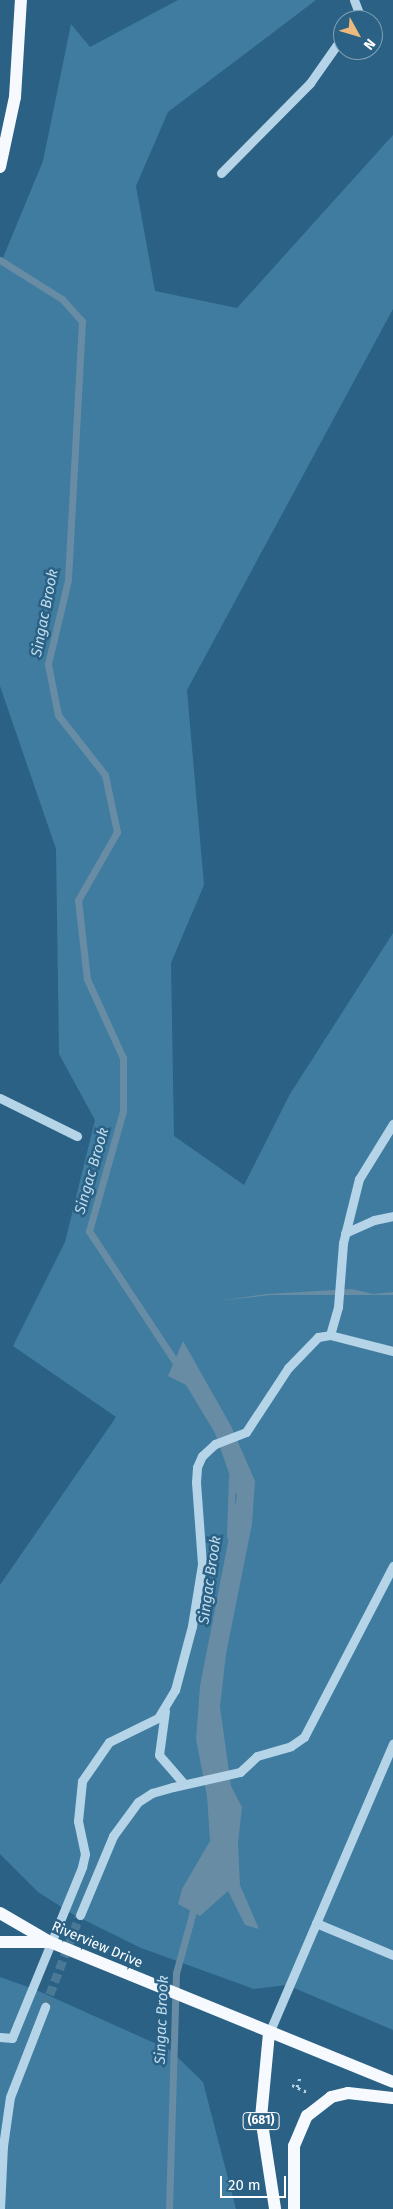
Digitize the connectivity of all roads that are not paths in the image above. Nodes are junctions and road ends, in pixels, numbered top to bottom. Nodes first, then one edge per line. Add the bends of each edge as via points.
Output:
1 (21, 0) edge
2 (333, 50) edge
3 (0, 166) edge
4 (221, 173) dead end
5 (0, 1098) edge
6 (393, 1124) edge
7 (76, 1136) dead end
8 (393, 1216) edge
9 (345, 1233) junction
10 (330, 1335) junction
11 (393, 1351) edge
12 (393, 1566) edge
13 (165, 1711) junction
14 (393, 1743) edge
15 (184, 1784) junction
16 (85, 1854) junction
17 (98, 1866) junction
18 (0, 1913) edge
19 (80, 1915) tunnel mouth
20 (316, 1923) junction
21 (0, 1942) edge
22 (55, 1944) junction
23 (393, 1955) edge
24 (44, 2007) tunnel mouth
25 (269, 2033) junction
26 (0, 2037) edge
27 (12, 2038) junction
28 (28, 2045) junction
29 (393, 2082) edge
30 (393, 2098) edge
31 (0, 2209) edge
32 (274, 2209) edge
33 (294, 2209) edge

1 - 3 main road via 20,58
2 - 4 lane via 310,83
5 - 7 lane
6 - 9 lane via 359,1179
8 - 9 lane via 374,1220
9 - 10 lane via 338,1307
10 - 11 lane
10 - 13 lane via 318,1337 304,1348 246,1432 214,1444 207,1449 197,1467 200,1582 182,1665
12 - 15 lane via 304,1736 291,1746 257,1756 240,1772
13 - 15 lane via 159,1755
13 - 16 lane via 158,1718 109,1742 90,1766 78,1799 78,1821
14 - 20 lane
15 - 17 lane via 152,1793 138,1802 117,1829
16 - 17 lane
16 - 22 lane
17 - 19 lane
18 - 22 main road, Riverview Drive
20 - 23 lane
20 - 25 lane
21 - 22 main road
22 - 25 main road, Riverview Drive
22 - 27 lane
24 - 28 lane
25 - 29 main road, Riverview Drive
25 - 32 main road, (681) via 261,2117
26 - 27 lane
27 - 28 lane
28 - 31 lane via 10,2097 2,2146
30 - 33 main road via 348,2093 331,2097 307,2116 294,2146

